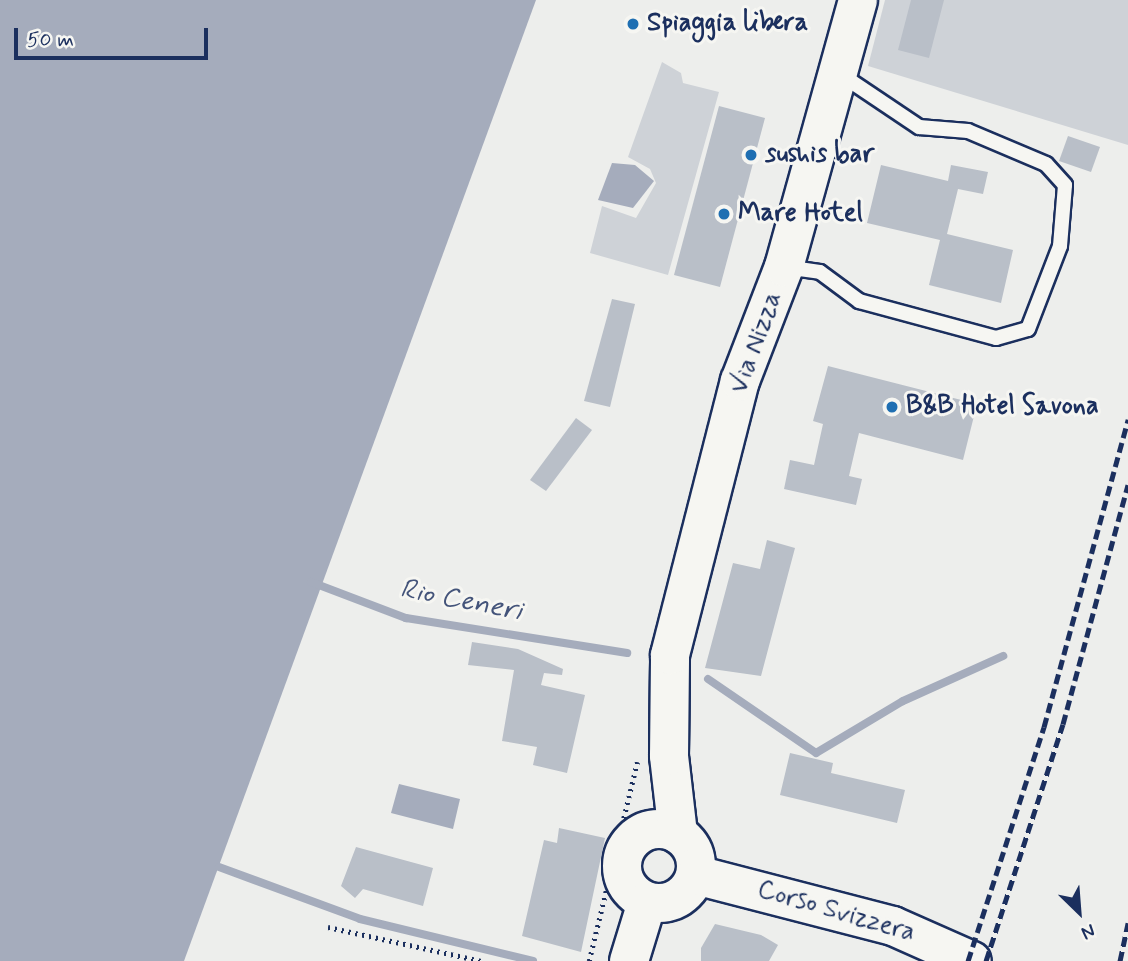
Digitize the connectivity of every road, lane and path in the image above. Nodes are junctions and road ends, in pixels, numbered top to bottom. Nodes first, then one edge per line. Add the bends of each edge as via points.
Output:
1 (858, 0) edge
2 (836, 72) junction
3 (784, 267) junction
4 (667, 688) junction
5 (646, 757) junction
6 (663, 832) junction
7 (696, 875) junction
8 (647, 902) junction
9 (328, 927) dead end
10 (481, 961) edge
11 (589, 961) edge
12 (629, 961) edge
13 (972, 961) edge

1 - 2 main road, Via Nizza
2 - 3 main road, Via Nizza
2 - 3 lane via 919,127 968,131 1046,164 1065,185 1060,246 1028,329 996,338 859,301 820,272
3 - 4 main road, Via Nizza via 740,381 670,655
4 - 5 main road via 652,714
4 - 6 main road
5 - 6 main road
5 - 11 path via 631,771
6 - 7 main road via 693,851
6 - 8 main road via 629,844 621,866 628,888
7 - 8 main road via 683,895
7 - 13 main road, Corso Svizzera via 893,926
8 - 12 main road
9 - 10 path

